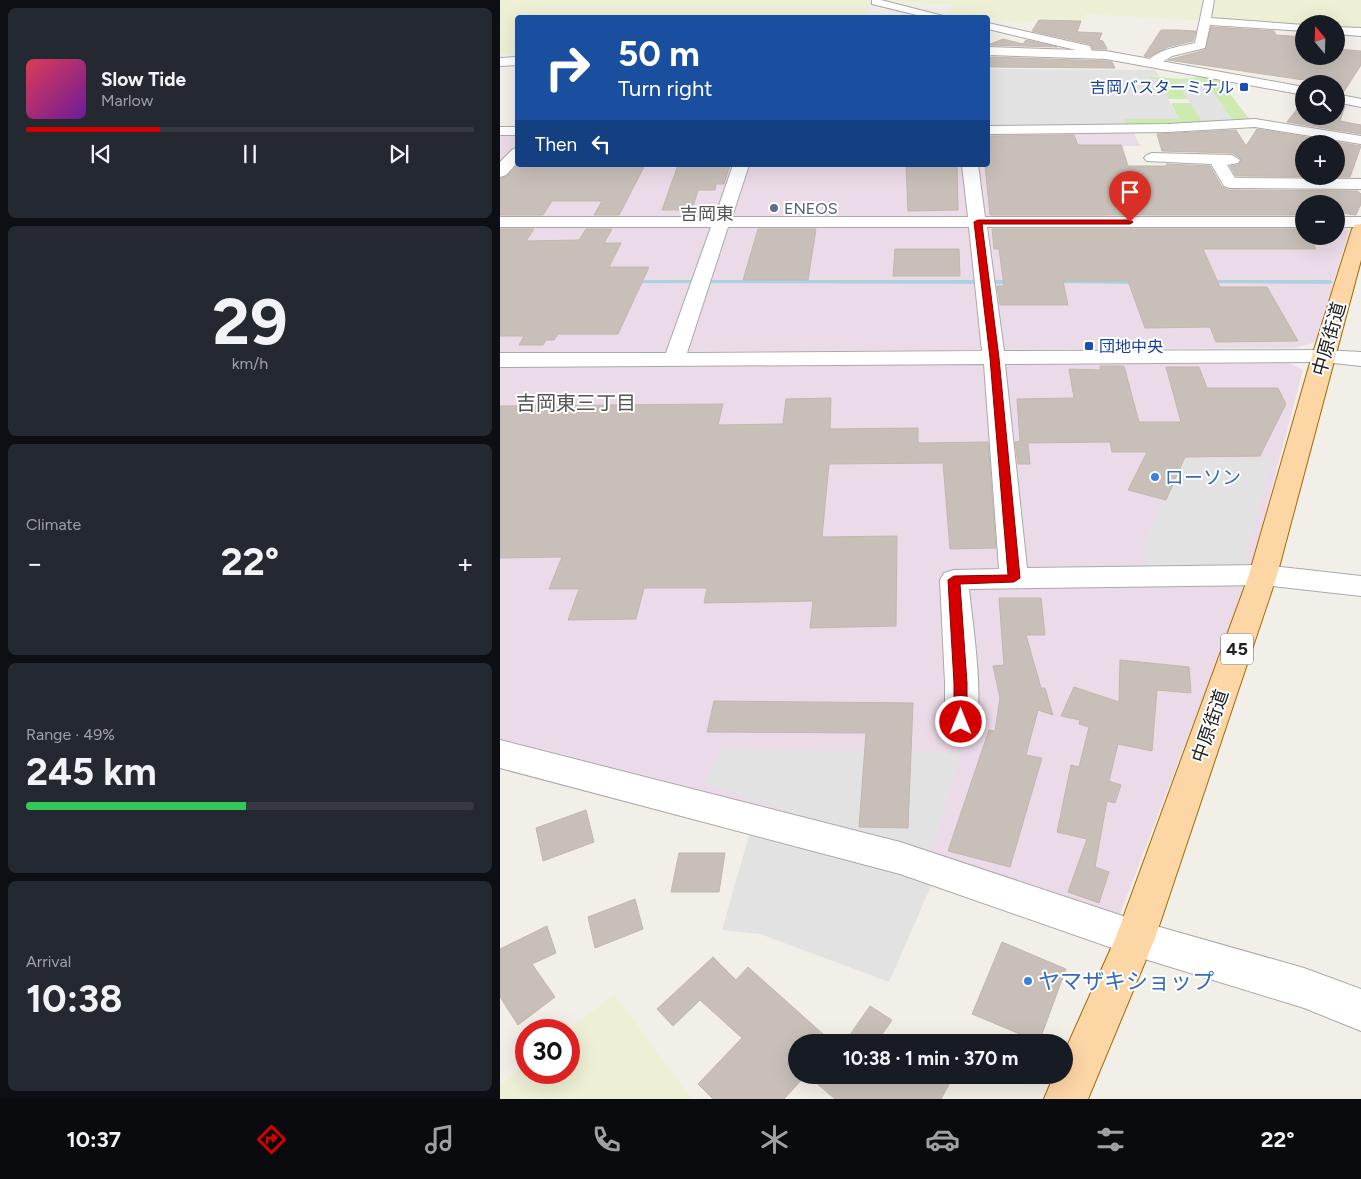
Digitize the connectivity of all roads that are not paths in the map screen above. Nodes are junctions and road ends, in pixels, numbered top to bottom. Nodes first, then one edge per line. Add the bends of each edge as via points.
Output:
1 (1209, 0) edge
2 (874, 3) edge
3 (932, 15) edge
4 (1205, 21) junction
5 (990, 26) edge
6 (1295, 27) edge
7 (1345, 31) edge
8 (1361, 32) edge
9 (990, 51) edge
10 (1088, 54) junction
11 (500, 62) edge
12 (515, 62) edge
13 (1152, 63) junction
14 (1295, 89) edge
15 (1345, 99) edge
16 (1361, 102) edge
17 (990, 130) edge
18 (500, 131) edge
19 (515, 131) edge
20 (1361, 140) edge
21 (515, 155) edge
22 (1152, 158) dead end
23 (740, 167) edge
24 (970, 167) edge
25 (500, 172) edge
26 (1361, 184) edge
27 (721, 221) junction
28 (500, 222) edge
29 (978, 222) junction
30 (1295, 222) edge
31 (1345, 222) edge
32 (1361, 222) edge
33 (1361, 228) edge
34 (1323, 356) junction
35 (994, 358) junction
36 (1361, 359) edge
37 (500, 360) edge
38 (674, 360) junction
39 (1264, 575) junction
40 (1014, 578) junction
41 (1361, 586) edge
42 (961, 722) dead end
43 (500, 754) edge
44 (1135, 938) junction
45 (1304, 988) junction
46 (1361, 996) edge
47 (1361, 1010) edge
48 (1066, 1099) edge

1 - 4 street
2 - 3 street
4 - 6 street
4 - 13 street via 1201,45 1168,53
5 - 10 street via 1077,46 1086,49
7 - 8 street
9 - 10 street
10 - 13 street
11 - 12 street
13 - 14 street
15 - 16 street
17 - 20 street via 1255,123
18 - 19 street
21 - 25 street
22 - 26 street via 1224,160 1230,183
23 - 27 street
24 - 29 street
27 - 28 street
27 - 29 street
27 - 38 street
29 - 30 street
29 - 35 street
31 - 32 street
33 - 34 main road, 中原街道 / 45
34 - 35 street
34 - 36 street
34 - 39 main road, 中原街道 / 45
35 - 38 street
35 - 40 street
37 - 38 street
39 - 40 street
39 - 41 street
39 - 44 main road, 中原街道 / 45
40 - 42 street via 954,580
43 - 44 street via 900,858
44 - 45 street
44 - 48 main road, 中原街道 / 45
45 - 46 street
45 - 47 street

